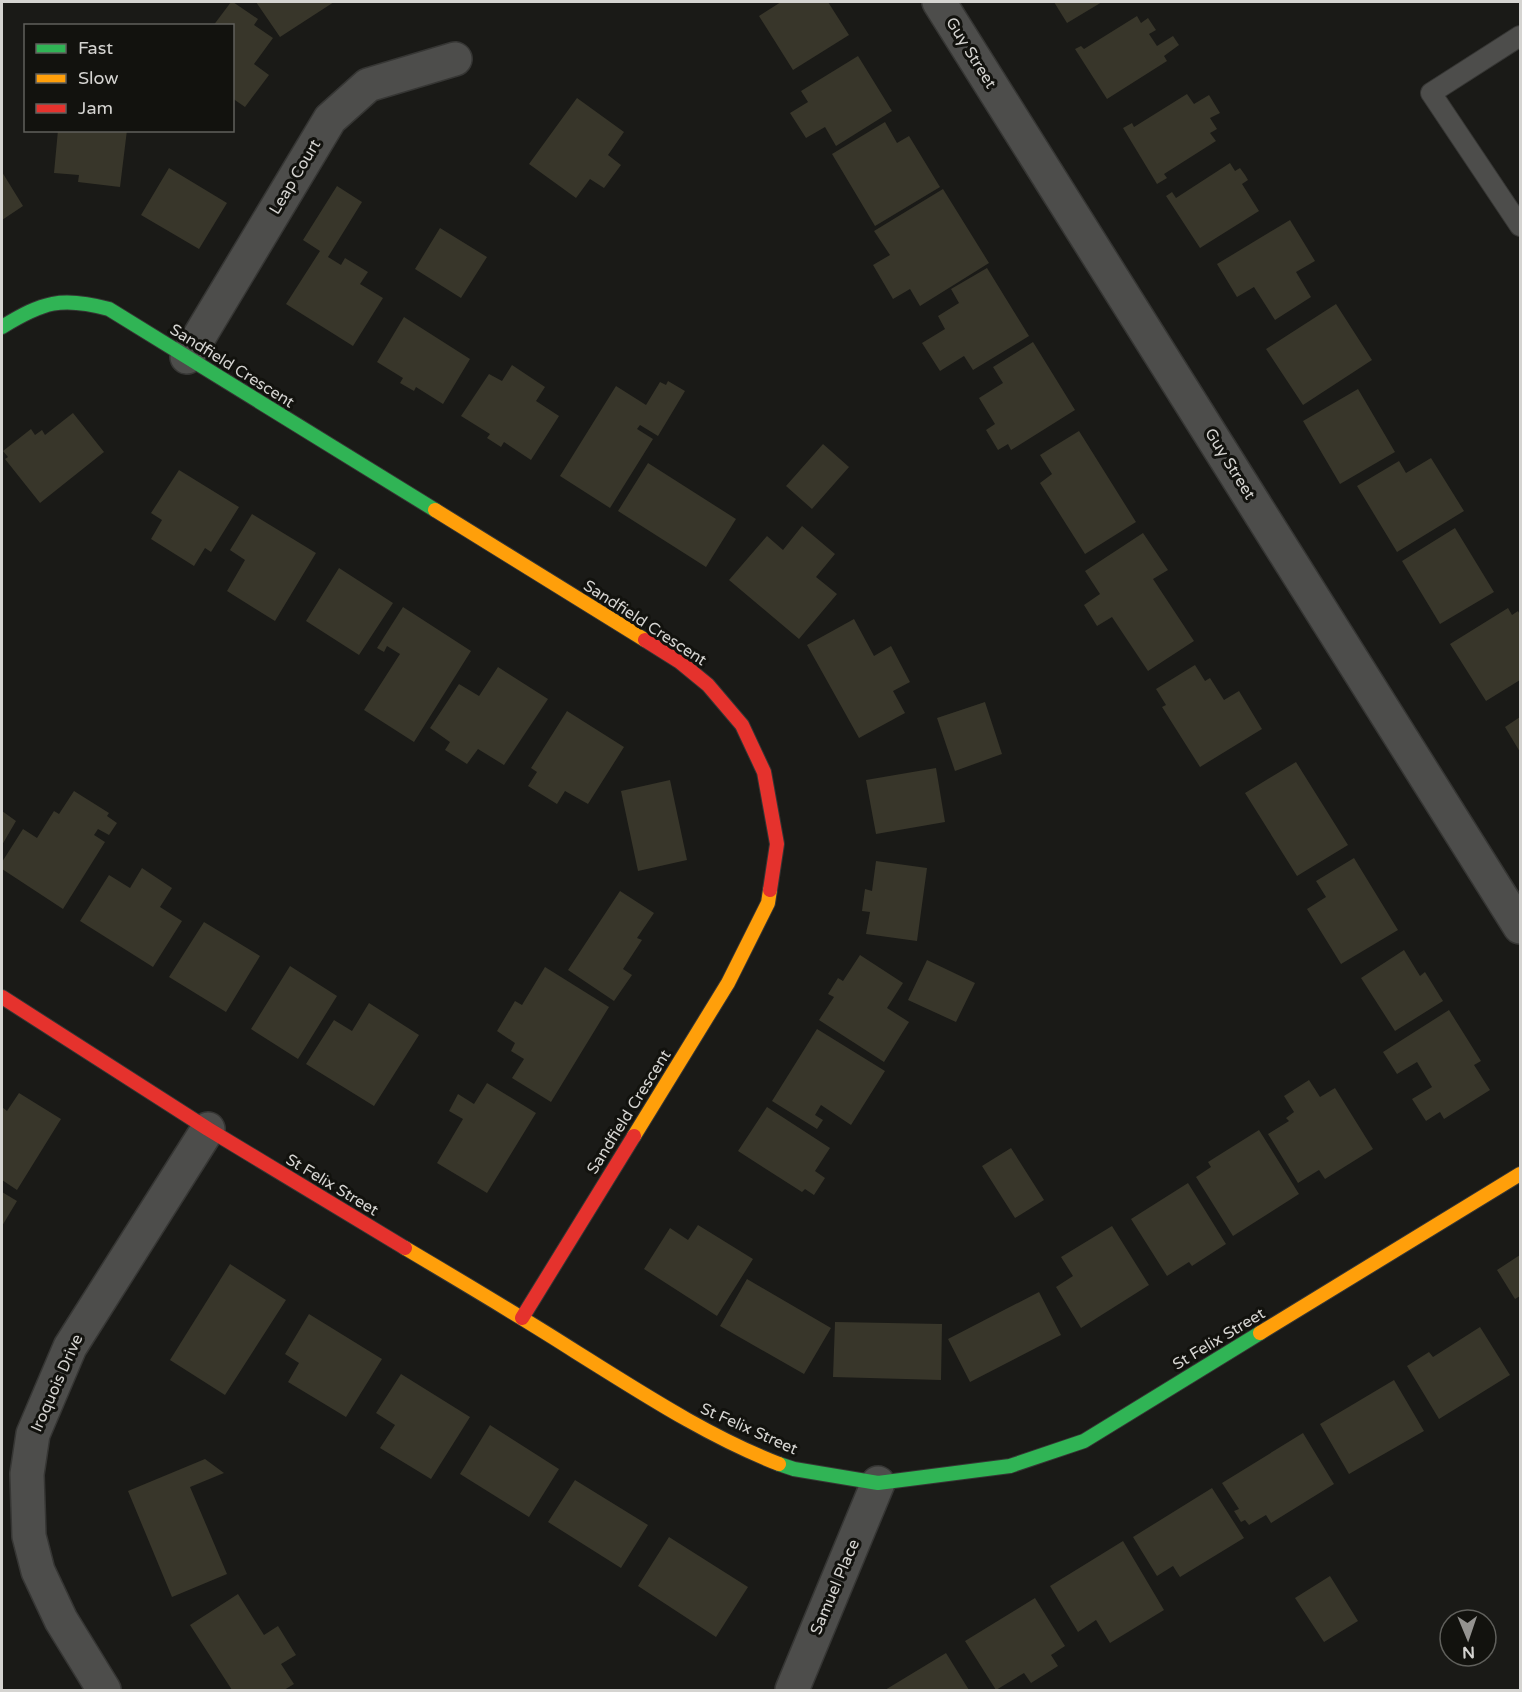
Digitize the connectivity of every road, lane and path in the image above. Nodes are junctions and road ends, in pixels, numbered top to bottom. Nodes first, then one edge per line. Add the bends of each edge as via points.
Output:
1 (939, 2) edge
2 (1521, 36) edge
3 (455, 59) dead end
4 (1521, 226) edge
5 (2, 327) edge
6 (187, 357) junction
7 (1521, 927) edge
8 (2, 997) edge
9 (208, 1129) junction
10 (1521, 1174) edge
11 (522, 1318) junction
12 (878, 1483) junction
13 (104, 1690) edge
14 (792, 1690) edge

1 - 7 street, Guy Street
2 - 4 lane via 1431,93
3 - 6 street, Leap Court via 368,85 330,119
5 - 6 street, Sandfield Crescent via 47,303 90,303 109,309
6 - 11 street, Sandfield Crescent via 680,662 708,685 742,725 764,772 777,844 768,903 728,983
8 - 9 street, St Felix Street
9 - 11 street, St Felix Street
9 - 13 street, Iroquois Drive via 70,1347 33,1434 27,1474 29,1536 38,1572 61,1620
10 - 12 street, St Felix Street via 1084,1441 1010,1466
11 - 12 street, St Felix Street via 674,1413 754,1454 794,1469
12 - 14 street, Samuel Place

